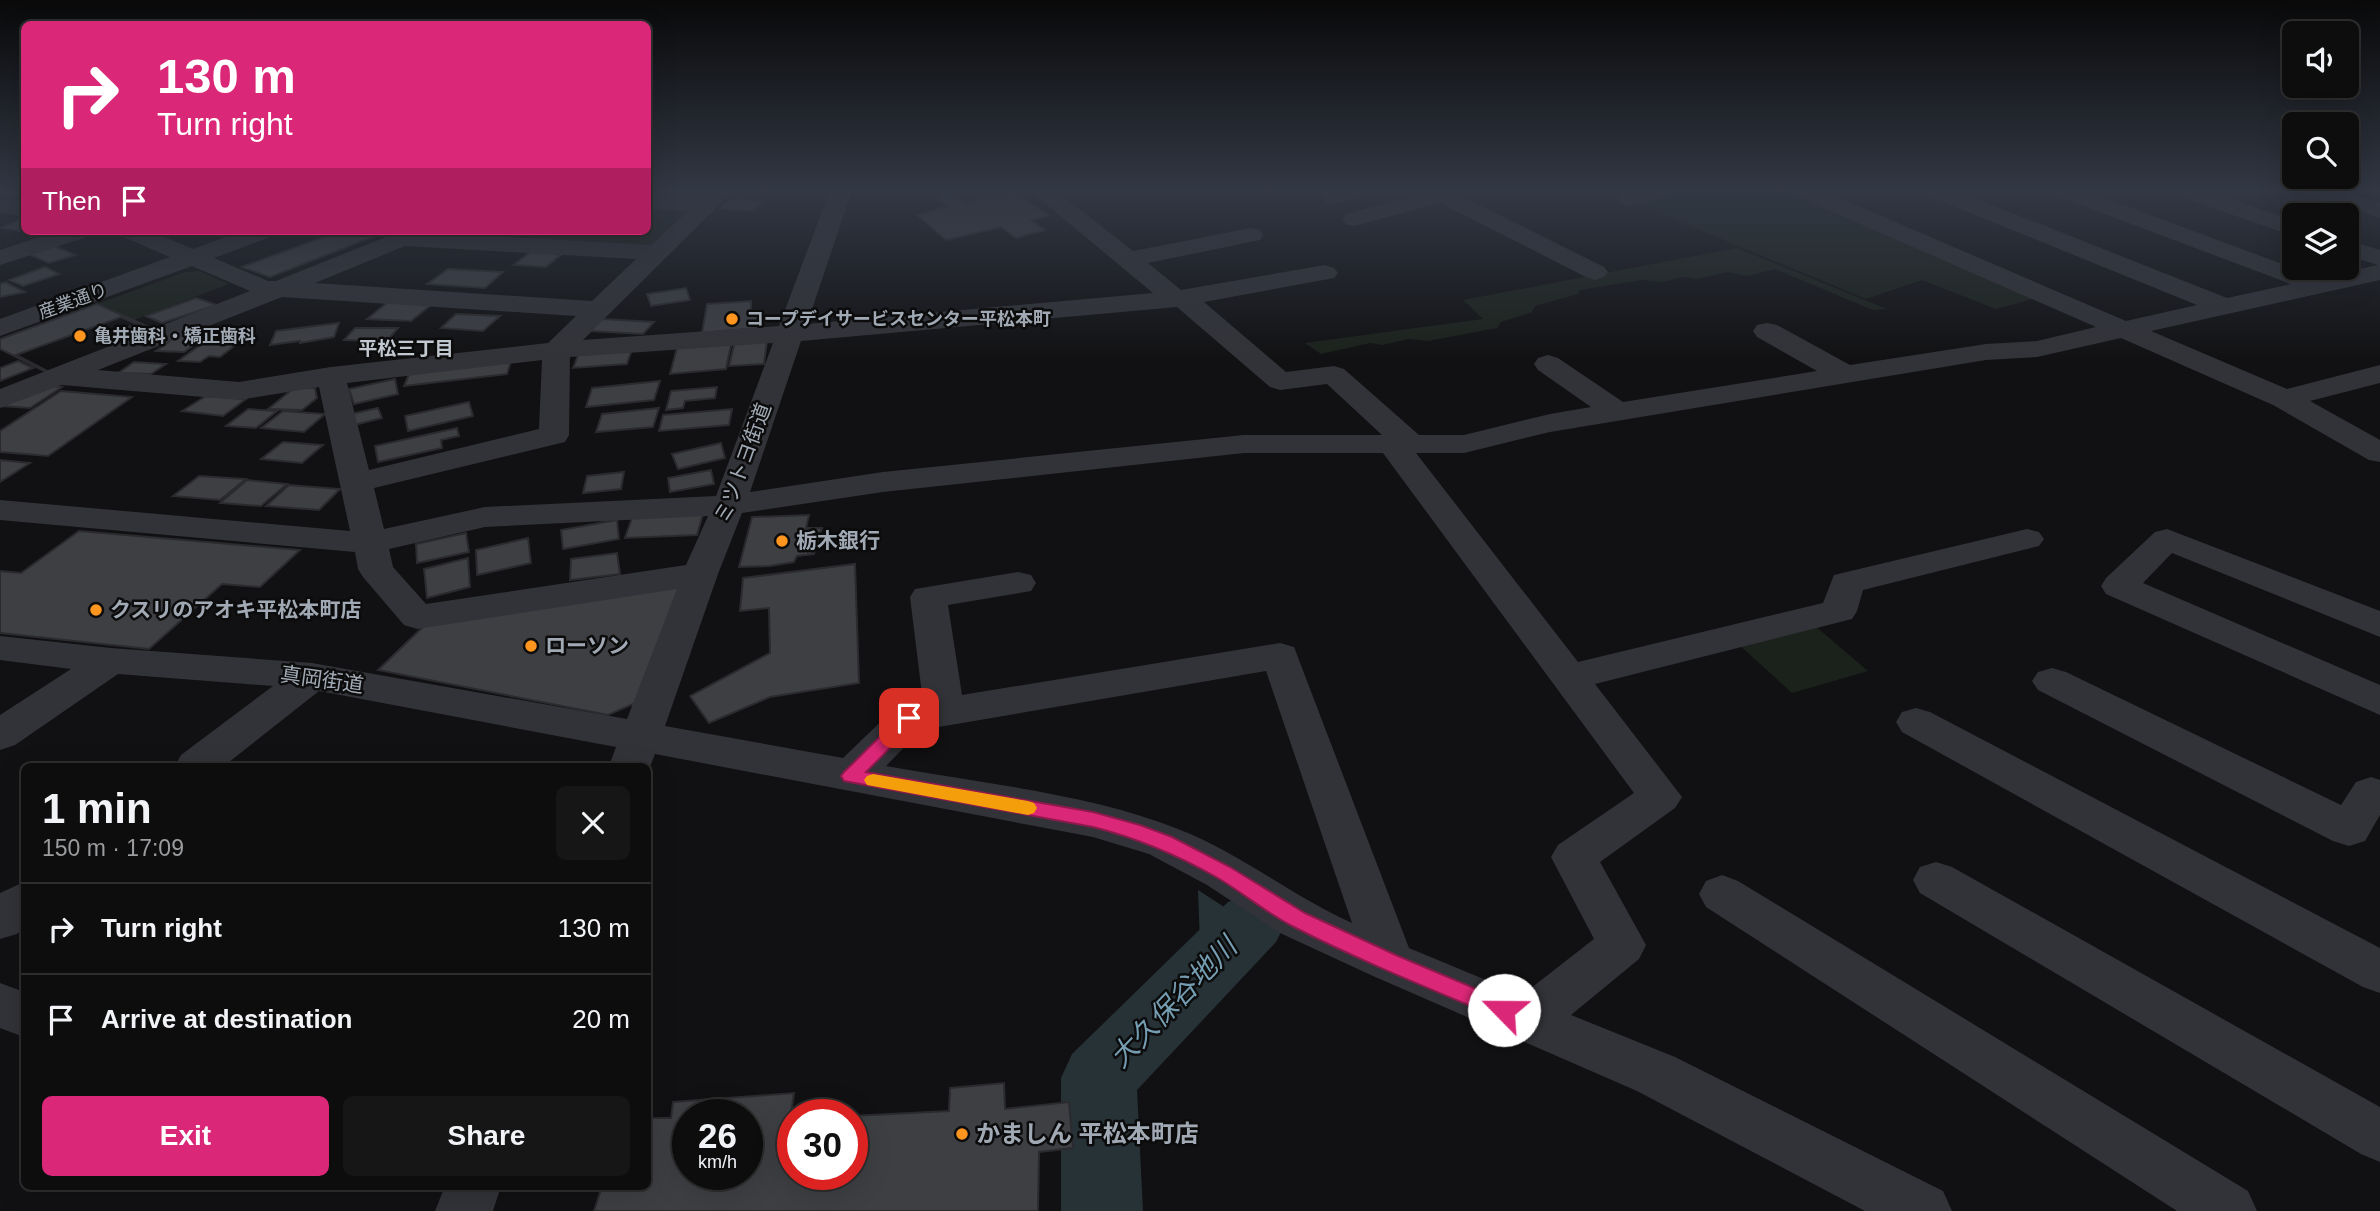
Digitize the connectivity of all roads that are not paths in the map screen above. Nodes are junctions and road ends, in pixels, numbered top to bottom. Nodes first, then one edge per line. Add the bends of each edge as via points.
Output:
1 (35, 247) edge
2 (166, 247) edge
3 (204, 247) edge
4 (214, 247) edge
5 (384, 247) edge
6 (568, 247) edge
7 (663, 247) edge
8 (821, 247) edge
9 (1113, 247) edge
10 (1192, 247) edge
11 (1543, 247) edge
12 (1933, 247) edge
13 (2075, 247) edge
14 (2213, 247) edge
15 (2359, 251) edge
16 (656, 253) junction
17 (186, 255) junction
18 (0, 258) edge
19 (2380, 258) edge
20 (1129, 259) junction
21 (1594, 272) dead end
22 (2380, 272) edge
23 (1325, 273) dead end
24 (2319, 286) junction
25 (279, 289) junction
26 (1180, 298) junction
27 (2225, 307) junction
28 (597, 309) junction
29 (0, 316) edge
30 (0, 328) edge
31 (2126, 329) junction
32 (790, 331) junction
33 (1767, 331) dead end
34 (556, 350) junction
35 (1548, 364) dead end
36 (2380, 374) edge
37 (1846, 375) junction
38 (60, 376) junction
39 (331, 376) junction
40 (0, 399) edge
41 (2284, 399) junction
42 (1618, 412) junction
43 (1401, 444) junction
44 (2380, 453) edge
45 (355, 483) junction
46 (729, 505) junction
47 (0, 510) edge
48 (2027, 538) dead end
49 (368, 543) junction
50 (700, 574) junction
51 (1018, 583) dead end
52 (2380, 625) edge
53 (0, 649) edge
54 (111, 661) junction
55 (312, 676) junction
56 (1569, 677) junction
57 (2052, 681) dead end
58 (2380, 701) edge
59 (944, 712) junction
60 (1916, 723) dead end
61 (0, 735) edge
62 (635, 751) edge
63 (200, 763) edge
64 (850, 776) junction
65 (2380, 797) edge
66 (1936, 880) dead end
67 (1722, 894) dead end
68 (21, 903) edge
69 (0, 920) edge
70 (1390, 962) junction
71 (2380, 972) edge
72 (0, 1006) edge
73 (21, 1014) edge
74 (1527, 1020) junction
75 (2380, 1136) edge
76 (472, 1190) edge
77 (464, 1211) edge
78 (1923, 1211) edge
79 (2228, 1211) edge

1 - 18 street
2 - 17 street
3 - 17 street, 産業通り
4 - 17 street, 産業通り
5 - 25 street
6 - 16 street
7 - 16 street
8 - 32 street, ミツトヨ街道
9 - 20 street
10 - 20 street
11 - 21 street
12 - 31 street
13 - 27 street
14 - 24 street
15 - 19 street
16 - 28 street
17 - 25 street via 264,288
17 - 29 street, 産業通り
17 - 30 street, 産業通り
20 - 26 street
22 - 24 street
23 - 26 street
24 - 27 street
25 - 28 street
25 - 38 street
26 - 32 street
26 - 43 street via 1280,380 1334,375
27 - 31 street
28 - 34 street
31 - 37 street via 2037,349 1986,352
31 - 41 street
32 - 34 street
32 - 46 street, ミツトヨ街道
33 - 37 lane
34 - 39 street
34 - 45 street via 554,435
35 - 42 street
36 - 41 street
37 - 42 street
38 - 39 street via 239,391
38 - 40 street
39 - 45 street
41 - 44 street
42 - 43 street via 1464,444
43 - 46 street via 1244,444 883,482
43 - 56 street
45 - 49 street
46 - 49 street via 497,516
46 - 50 street, ミツトヨ街道
47 - 49 street
48 - 56 street via 1847,583 1839,611
49 - 50 street via 376,569 417,617
50 - 62 street, ミツトヨ街道
51 - 59 street via 929,597
52 - 58 street via 2167,539 2119,586
53 - 54 street, 真岡街道
54 - 55 street, 真岡街道
54 - 61 street
55 - 62 street, 真岡街道
55 - 63 street
56 - 74 street via 1660,797 1574,857 1622,945
57 - 65 street via 2349,829 2371,793
59 - 64 street via 909,718
59 - 70 street via 1280,656
60 - 71 street
62 - 64 street, 真岡街道
64 - 70 street, 真岡街道 via 1133,830 1223,872 1297,919
66 - 75 street
67 - 79 street
68 - 69 street
70 - 74 street, 真岡街道
72 - 73 street
74 - 78 street, 真岡街道 via 1656,1074
76 - 77 street

